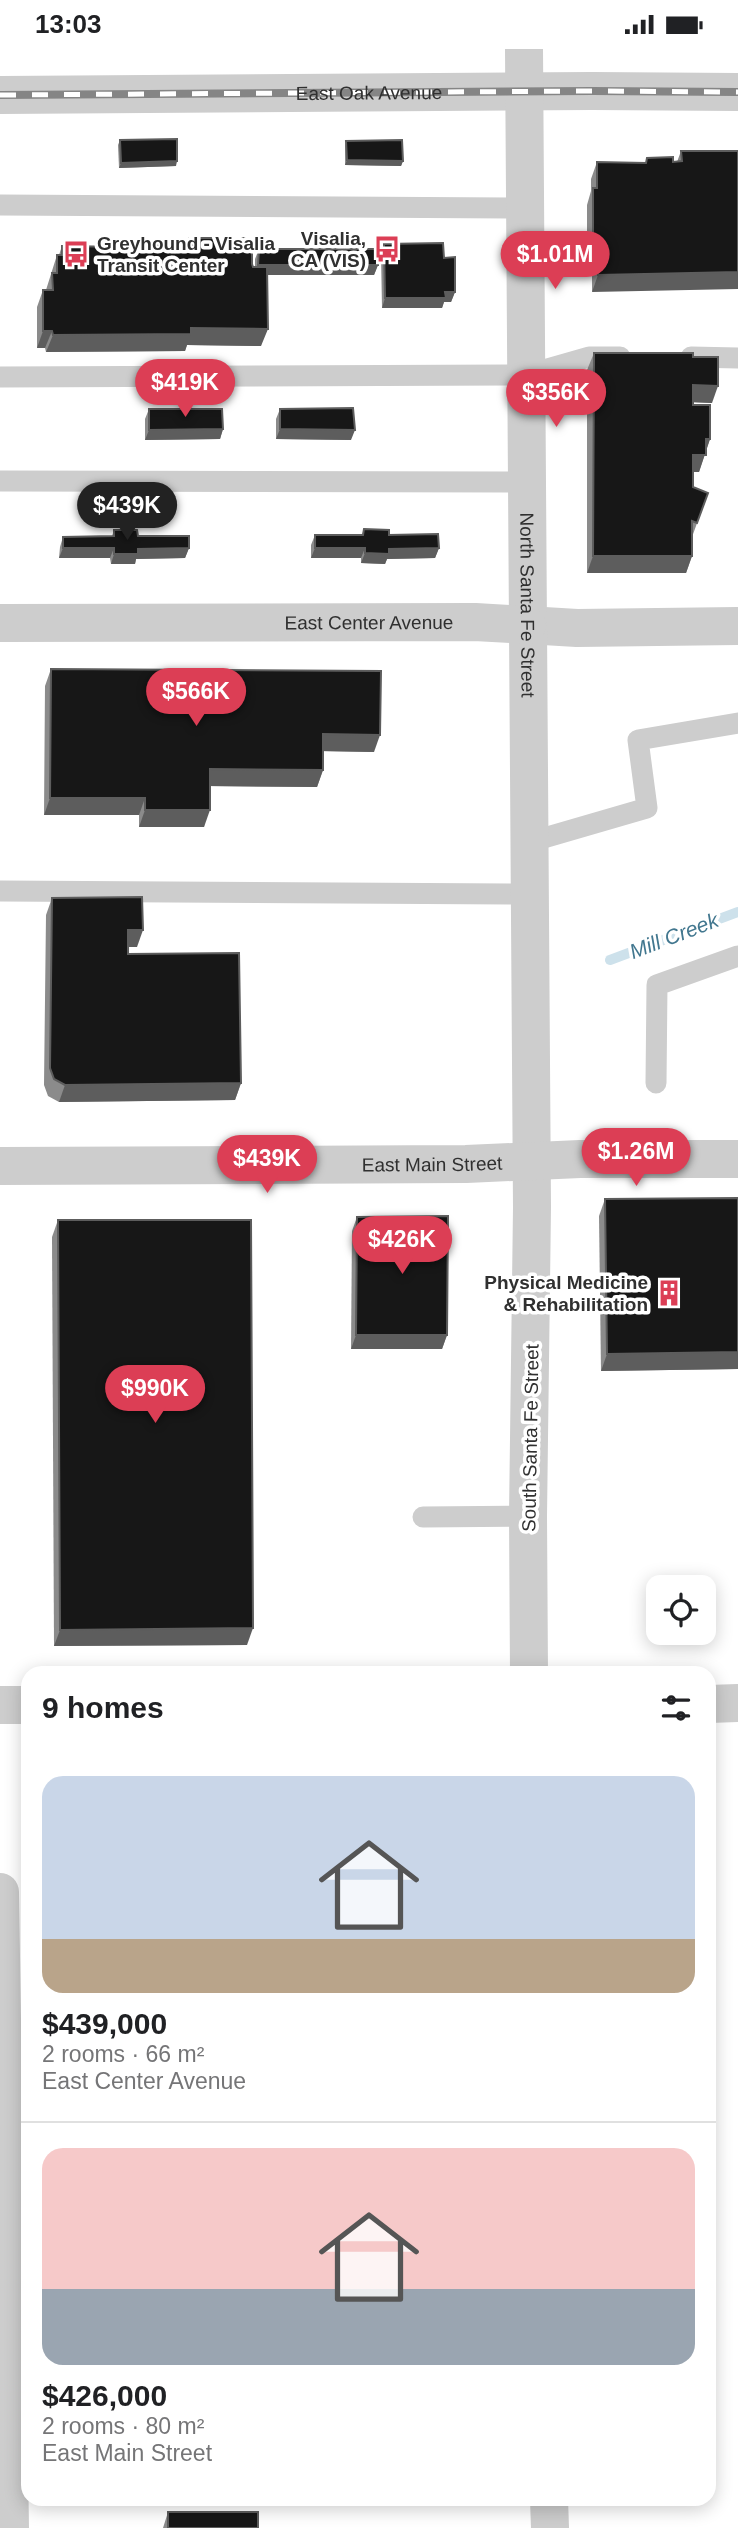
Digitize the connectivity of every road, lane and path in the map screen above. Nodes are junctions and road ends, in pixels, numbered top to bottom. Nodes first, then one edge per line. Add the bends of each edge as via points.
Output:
1 (524, 49) edge
2 (524, 91) junction
3 (738, 92) edge
4 (0, 95) edge
5 (0, 205) edge
6 (525, 208) junction
7 (643, 357) edge
8 (670, 357) edge
9 (738, 358) edge
10 (526, 375) junction
11 (0, 377) edge
12 (0, 481) edge
13 (526, 482) junction
14 (0, 623) edge
15 (527, 625) junction
16 (738, 626) edge
17 (738, 723) edge
18 (530, 842) junction
19 (0, 891) edge
20 (530, 894) junction
21 (738, 957) edge
22 (656, 1083) dead end
23 (738, 1159) edge
24 (532, 1161) junction
25 (0, 1166) edge
26 (528, 1516) junction
27 (423, 1517) dead end
28 (529, 1666) edge
29 (738, 1703) edge
30 (716, 1704) edge
31 (0, 1705) edge
32 (21, 1705) edge
33 (0, 1892) edge
34 (3, 2192) edge
35 (18, 2238) edge
36 (549, 2506) edge
37 (6, 2513) edge
38 (550, 2528) edge

1 - 2 street, North Santa Fe Street
2 - 3 street, East Oak Avenue
2 - 4 street, East Oak Avenue
2 - 6 street, North Santa Fe Street
5 - 6 lane
6 - 10 street, North Santa Fe Street
7 - 10 lane via 589,356
8 - 9 lane
10 - 11 lane
10 - 13 street, North Santa Fe Street
12 - 13 lane
13 - 15 street, North Santa Fe Street
14 - 15 street, East Center Avenue
15 - 16 street, East Center Avenue
15 - 18 street, North Santa Fe Street
17 - 18 lane via 638,740 647,808
18 - 20 street, North Santa Fe Street
19 - 20 lane
20 - 24 street, North Santa Fe Street
21 - 22 lane via 657,985
23 - 24 street, East Main Street
24 - 25 street, East Main Street
24 - 26 street, South Santa Fe Street
26 - 27 lane
26 - 28 street, South Santa Fe Street
29 - 30 street
31 - 32 street
33 - 34 street
34 - 35 street
35 - 37 street
36 - 38 street

